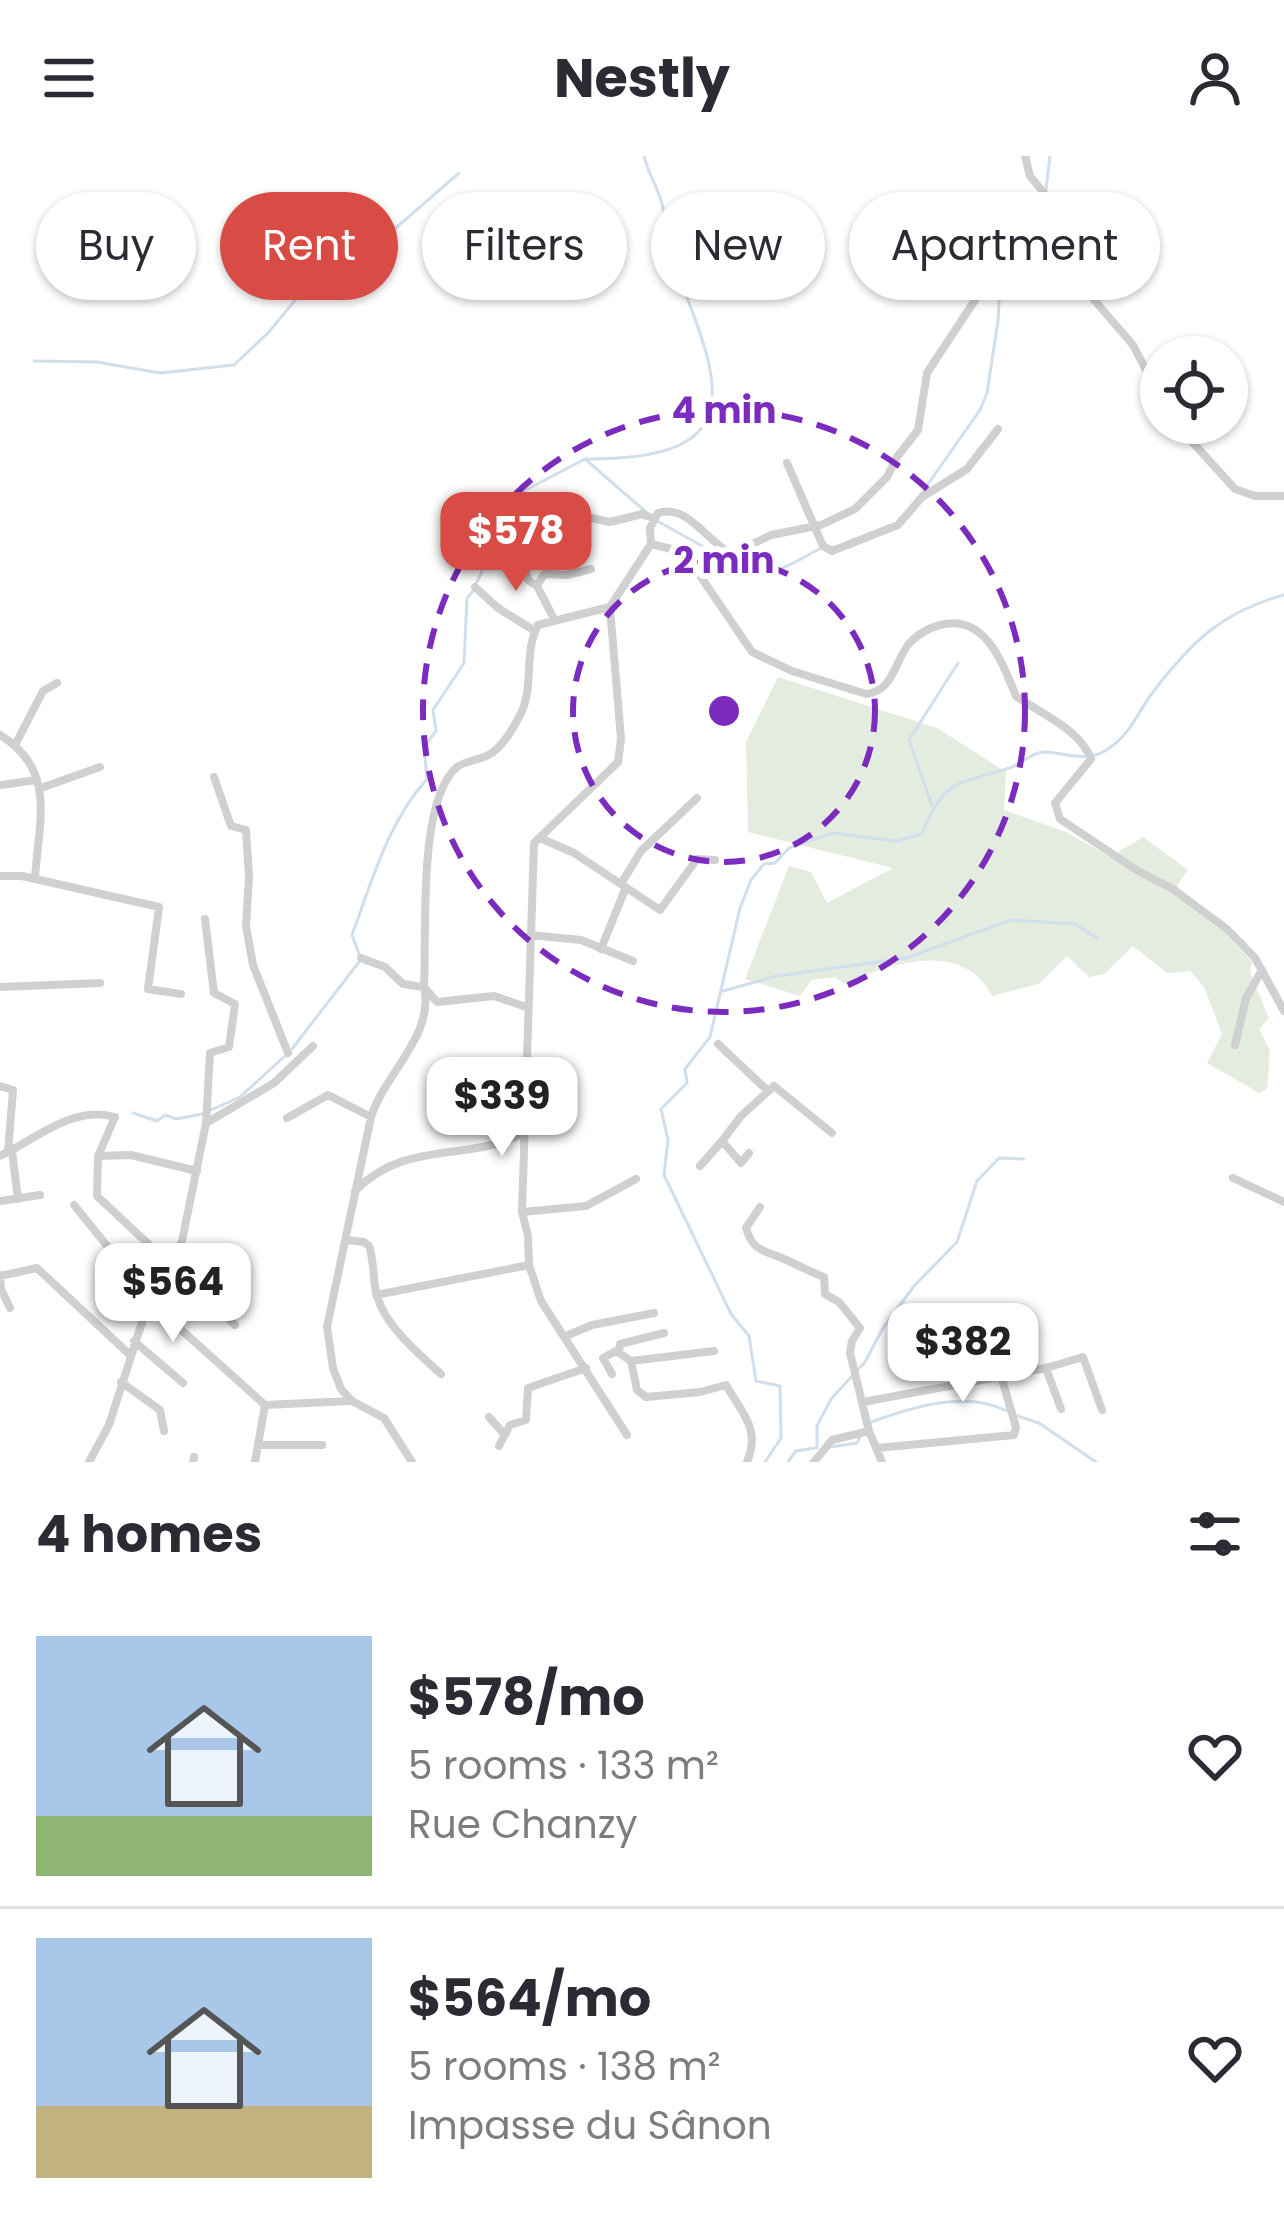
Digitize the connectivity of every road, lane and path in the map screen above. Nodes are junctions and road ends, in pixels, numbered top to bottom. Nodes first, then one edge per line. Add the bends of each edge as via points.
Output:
1 (1024, 156) edge
2 (975, 300) edge
3 (1140, 358) edge
4 (998, 429) dead end
5 (1194, 444) edge
6 (787, 463) dead end
7 (1284, 496) edge
8 (530, 504) dead end
9 (655, 519) junction
10 (815, 526) junction
11 (651, 544) junction
12 (523, 560) dead end
13 (591, 569) dead end
14 (537, 586) junction
15 (475, 587) dead end
16 (610, 607) junction
17 (554, 619) junction
18 (535, 631) junction
19 (57, 683) dead end
20 (0, 734) edge
21 (16, 745) junction
22 (100, 767) dead end
23 (214, 777) dead end
24 (39, 784) junction
25 (2, 785) edge
26 (697, 798) dead end
27 (537, 841) junction
28 (715, 860) dead end
29 (0, 875) edge
30 (35, 879) junction
31 (624, 886) junction
32 (205, 919) dead end
33 (530, 935) junction
34 (601, 949) junction
35 (361, 958) dead end
36 (632, 961) dead end
37 (1262, 970) junction
38 (100, 983) dead end
39 (0, 987) edge
40 (424, 987) junction
41 (181, 994) dead end
42 (526, 1007) junction
43 (1284, 1011) edge
44 (718, 1044) dead end
45 (1235, 1045) dead end
46 (314, 1046) dead end
47 (288, 1054) dead end
48 (0, 1086) edge
49 (767, 1090) junction
50 (371, 1117) junction
51 (287, 1118) dead end
52 (206, 1123) junction
53 (832, 1132) dead end
54 (525, 1133) junction
55 (722, 1142) junction
56 (6, 1153) edge
57 (749, 1154) dead end
58 (98, 1156) junction
59 (700, 1166) dead end
60 (197, 1172) junction
61 (1233, 1178) dead end
62 (636, 1179) dead end
63 (355, 1190) junction
64 (40, 1195) dead end
65 (18, 1199) junction
66 (0, 1201) edge
67 (1284, 1202) edge
68 (74, 1205) dead end
69 (760, 1207) dead end
70 (522, 1212) junction
71 (345, 1240) junction
72 (171, 1263) junction
73 (529, 1264) junction
74 (0, 1275) edge
75 (155, 1295) junction
76 (376, 1295) junction
77 (10, 1308) dead end
78 (654, 1312) dead end
79 (236, 1325) dead end
80 (664, 1334) dead end
81 (566, 1336) junction
82 (134, 1340) junction
83 (714, 1351) dead end
84 (619, 1352) junction
85 (129, 1354) junction
86 (631, 1361) junction
87 (586, 1368) junction
88 (1046, 1368) junction
89 (612, 1373) dead end
90 (441, 1374) dead end
91 (1001, 1376) junction
92 (121, 1382) junction
93 (183, 1383) dead end
94 (352, 1401) junction
95 (863, 1402) junction
96 (265, 1405) junction
97 (1061, 1409) dead end
98 (1102, 1410) dead end
99 (489, 1417) dead end
100 (164, 1430) dead end
101 (869, 1431) junction
102 (505, 1435) junction
103 (627, 1435) dead end
104 (258, 1445) junction
105 (322, 1445) dead end
106 (499, 1446) dead end
107 (877, 1448) junction
108 (89, 1462) edge
109 (255, 1462) edge
110 (412, 1462) edge
111 (747, 1462) edge
112 (814, 1462) edge
113 (882, 1462) edge

1 - 3 street via 1052,203 1063,251
2 - 10 street via 927,373 919,430 870,496
4 - 10 street via 974,463 922,497 898,525 832,551
5 - 7 street via 1235,489
6 - 10 street
8 - 9 street via 610,522
9 - 10 street via 679,512 732,554
9 - 11 street
11 - 16 street
11 - 37 street via 684,552 752,652 866,694 887,684 926,629 971,628 995,649 1016,696 1088,748 1089,767 1055,803 1060,819 1174,889 1228,930
12 - 14 street
13 - 14 street via 544,574
14 - 17 street
15 - 18 street
16 - 17 street
16 - 27 street via 618,762
17 - 18 street
18 - 40 street via 526,704 492,753 458,767 428,839
19 - 21 street via 43,691
20 - 21 street
21 - 24 street
22 - 24 street
23 - 47 street via 231,826 246,830 246,926
24 - 25 street
24 - 30 street via 44,808
26 - 31 street via 641,851
27 - 31 street via 574,853
27 - 33 street
28 - 31 street via 697,859 660,910
29 - 30 street
30 - 41 street via 159,907 149,992
31 - 34 street
32 - 52 street via 215,994 235,1004 229,1047 210,1053
33 - 34 street
33 - 42 street
34 - 36 street
35 - 40 street via 403,984
37 - 43 street
37 - 45 street
38 - 39 street
40 - 42 street via 437,1002 494,996
40 - 50 street via 429,1008 418,1035
42 - 54 street
44 - 49 street
46 - 52 street via 257,1095
48 - 56 street via 13,1090
49 - 53 street via 776,1086
49 - 55 street
50 - 51 street via 328,1095
50 - 63 street
52 - 60 street
54 - 63 street via 406,1160
54 - 70 street
55 - 57 street via 741,1163
55 - 59 street
56 - 58 street via 70,1118 99,1113 115,1117
56 - 65 street
58 - 60 street via 131,1155
58 - 72 street via 97,1196
60 - 72 street
61 - 67 street
62 - 70 street via 586,1206
63 - 71 street
64 - 65 street
65 - 66 street
68 - 75 street
69 - 95 street via 746,1228 749,1240 760,1253 824,1276 825,1294 860,1328 850,1353
70 - 73 street
71 - 76 street via 370,1246
71 - 94 street via 327,1327 333,1368
72 - 75 street
72 - 79 street
73 - 76 street
73 - 81 street via 537,1294
74 - 77 street
74 - 85 street via 37,1268
75 - 82 street
75 - 96 street via 167,1317
76 - 90 street
78 - 81 street
80 - 84 street via 620,1344
81 - 87 street
82 - 85 street
82 - 93 street
83 - 86 street
84 - 86 street
84 - 89 street via 603,1358
85 - 92 street
86 - 111 street via 646,1397 726,1384 753,1425
87 - 102 street via 528,1388 526,1420
87 - 103 street
88 - 91 street
88 - 97 street
88 - 98 street via 1083,1357
91 - 95 street
91 - 107 street via 1014,1435
92 - 100 street via 160,1410
92 - 108 street
94 - 96 street
94 - 110 street via 384,1418
95 - 101 street
96 - 104 street
99 - 102 street
101 - 107 street
101 - 112 street via 832,1440
102 - 106 street
104 - 105 street
104 - 109 street
107 - 113 street

